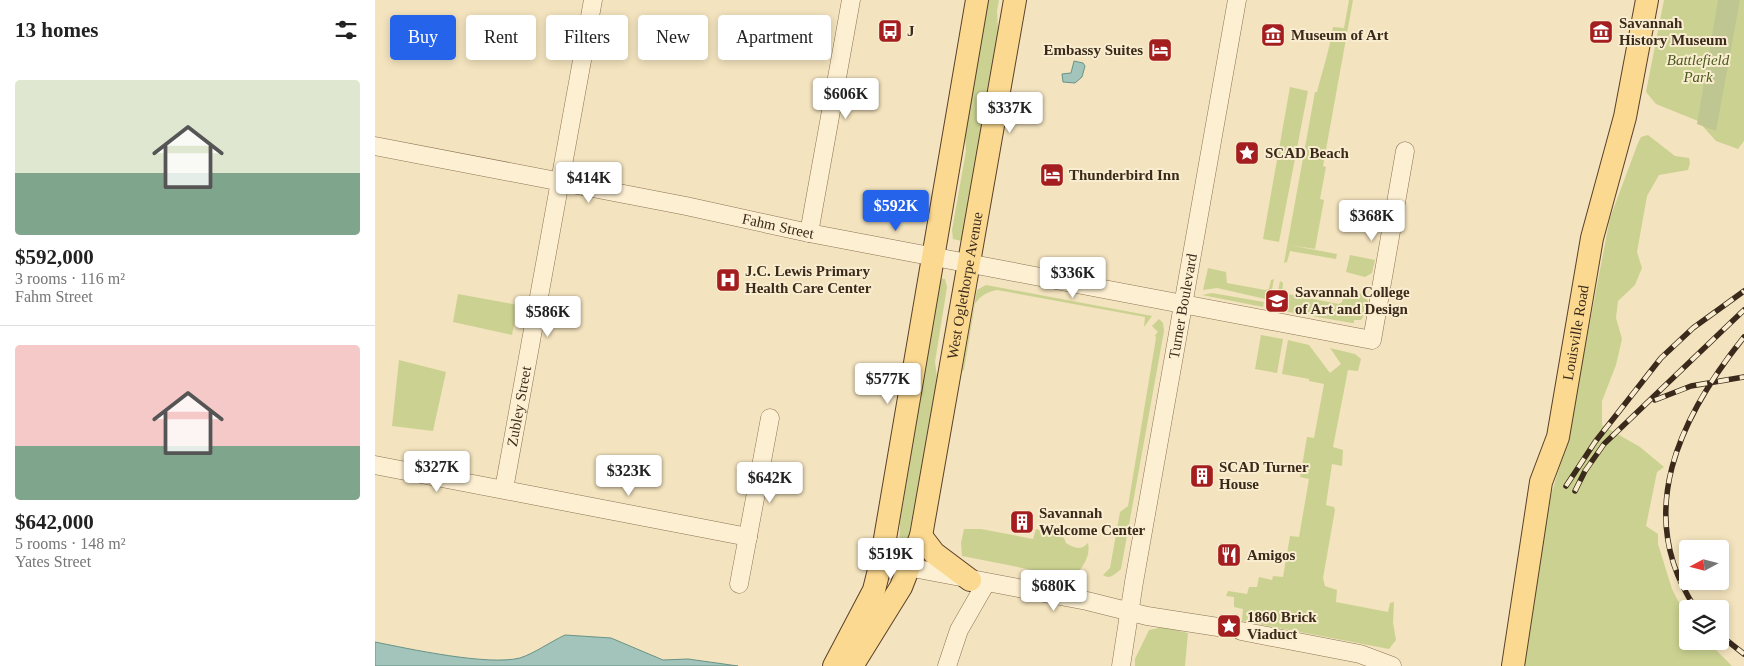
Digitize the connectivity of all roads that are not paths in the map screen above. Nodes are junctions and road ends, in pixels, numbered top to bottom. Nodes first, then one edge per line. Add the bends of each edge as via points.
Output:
1 (593, 0) edge
2 (851, 0) edge
3 (977, 0) edge
4 (1015, 0) edge
5 (1237, 0) edge
6 (1647, 0) edge
7 (375, 146) edge
8 (1405, 151) dead end
9 (559, 182) junction
10 (809, 233) junction
11 (932, 255) junction
12 (969, 262) junction
13 (1183, 303) junction
14 (770, 418) dead end
15 (375, 464) edge
16 (504, 489) junction
17 (748, 536) junction
18 (921, 536) junction
19 (881, 562) junction
20 (909, 567) junction
21 (978, 581) junction
22 (739, 584) dead end
23 (1129, 612) junction
24 (1218, 627) dead end
25 (1241, 631) dead end
26 (840, 666) edge
27 (947, 666) edge
28 (1121, 666) edge
29 (1392, 666) edge
30 (1513, 666) edge

1 - 9 street, Zubley Street
2 - 10 street
3 - 11 main road
4 - 12 main road, West Oglethorpe Avenue
5 - 13 street, Turner Boulevard
6 - 30 main road, Louisville Road via 1625,117 1592,238 1558,437 1541,482
7 - 9 street, Fahm Street
8 - 13 street, Fahm Street via 1372,340
9 - 10 street, Fahm Street
9 - 16 street, Zubley Street
10 - 11 street, Fahm Street
11 - 12 street, Fahm Street
11 - 19 main road
12 - 13 street, Fahm Street
12 - 18 main road, West Oglethorpe Avenue
13 - 23 street, Turner Boulevard
14 - 17 street
15 - 16 street
16 - 17 street
17 - 22 street
18 - 20 main road, West Oglethorpe Avenue
18 - 21 main road via 934,553
19 - 20 street
19 - 26 main road via 874,590
20 - 21 street
20 - 26 main road, West Oglethorpe Avenue via 901,587
21 - 23 street
21 - 27 street
23 - 24 street
23 - 28 street, Turner Boulevard
25 - 29 street via 1360,654

